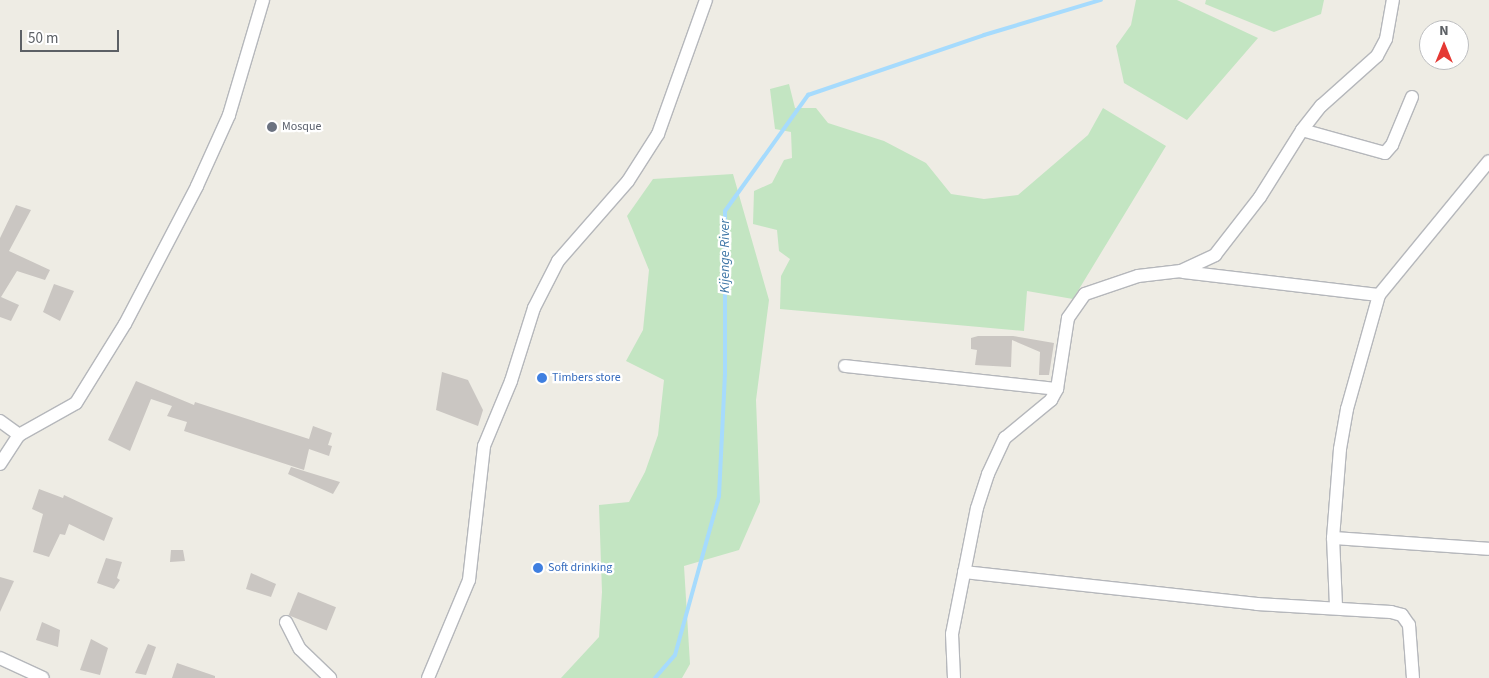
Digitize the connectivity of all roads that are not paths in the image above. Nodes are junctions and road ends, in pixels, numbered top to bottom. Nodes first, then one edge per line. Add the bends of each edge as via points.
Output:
1 (263, 0) edge
2 (706, 0) edge
3 (1393, 0) edge
4 (1412, 96) dead end
5 (1302, 130) junction
6 (1489, 161) edge
7 (1180, 272) junction
8 (1380, 295) junction
9 (846, 366) dead end
10 (1057, 389) junction
11 (0, 421) edge
12 (19, 435) junction
13 (0, 464) edge
14 (1333, 538) junction
15 (1489, 549) edge
16 (964, 572) junction
17 (1336, 606) junction
18 (286, 622) dead end
19 (0, 658) edge
20 (43, 678) edge
21 (330, 678) edge
22 (428, 678) edge
23 (954, 678) edge
24 (1413, 678) edge

1 - 12 street via 229,115 197,186 125,324 76,404
2 - 22 street via 658,134 628,181 558,261 534,308 511,381 484,446 469,580
3 - 5 street via 1386,39 1377,56 1321,106
4 - 5 street via 1392,145 1385,153
5 - 7 street via 1260,197 1215,255
6 - 8 street
7 - 8 street
7 - 10 street via 1138,276 1085,294 1068,318
8 - 14 street via 1346,409
9 - 10 street
10 - 16 street via 1051,400 1005,438 995,455 977,508
11 - 12 street
12 - 13 street
14 - 15 street
14 - 17 street
16 - 17 street via 1257,604
16 - 23 street via 952,634
17 - 24 street via 1402,615 1409,625
18 - 21 street via 300,649
19 - 20 street

